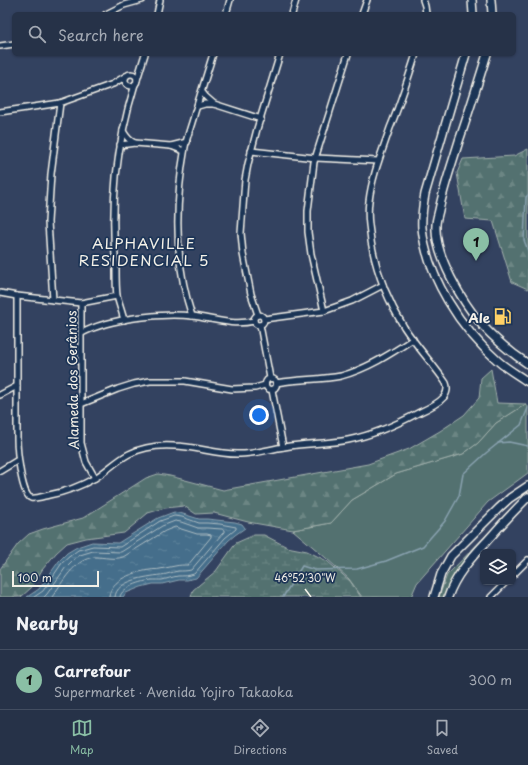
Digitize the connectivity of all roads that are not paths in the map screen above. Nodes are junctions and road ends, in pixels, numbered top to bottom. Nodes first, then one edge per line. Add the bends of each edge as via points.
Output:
1 (142, 0) edge
2 (160, 0) edge
3 (230, 0) edge
4 (296, 0) edge
5 (367, 0) edge
6 (423, 0) edge
7 (472, 0) edge
8 (491, 0) edge
9 (110, 12) edge
10 (157, 12) edge
11 (227, 12) edge
12 (293, 12) edge
13 (363, 12) edge
14 (426, 12) edge
15 (473, 12) edge
16 (492, 12) edge
17 (12, 44) edge
18 (0, 46) edge
19 (144, 56) edge
20 (212, 56) edge
21 (279, 56) edge
22 (347, 56) edge
23 (415, 56) edge
24 (465, 56) edge
25 (486, 56) edge
26 (142, 66) junction
27 (127, 75) junction
28 (136, 82) junction
29 (113, 84) junction
30 (126, 84) junction
31 (202, 92) junction
32 (131, 97) junction
33 (60, 103) junction
34 (214, 104) junction
35 (198, 106) junction
36 (0, 112) edge
37 (261, 119) junction
38 (123, 131) junction
39 (187, 142) junction
40 (135, 143) junction
41 (120, 145) junction
42 (171, 146) junction
43 (184, 151) junction
44 (251, 151) junction
45 (316, 158) junction
46 (378, 161) junction
47 (383, 285) junction
48 (0, 293) edge
49 (17, 296) junction
50 (117, 296) junction
51 (53, 300) junction
52 (81, 303) junction
53 (324, 311) junction
54 (258, 315) junction
55 (192, 316) junction
56 (264, 319) junction
57 (124, 320) junction
58 (254, 321) junction
59 (260, 325) junction
60 (82, 333) junction
61 (413, 339) junction
62 (528, 364) edge
63 (270, 378) junction
64 (528, 382) edge
65 (276, 383) junction
66 (265, 385) junction
67 (17, 386) junction
68 (272, 390) junction
69 (0, 395) edge
70 (81, 404) junction
71 (283, 447) junction
72 (18, 460) junction
73 (0, 471) edge
74 (95, 478) junction
75 (528, 481) edge
76 (528, 486) edge
77 (510, 498) junction
78 (528, 498) edge
79 (528, 560) edge
80 (516, 572) edge
81 (503, 585) edge
82 (434, 597) edge
83 (448, 597) edge
84 (491, 597) edge

1 - 9 street
2 - 10 street
3 - 11 street
4 - 12 street
5 - 13 street
6 - 14 street
7 - 15 main road
8 - 16 main road
17 - 18 street
19 - 26 street
20 - 31 street
21 - 37 street
22 - 45 street
23 - 46 street
24 - 64 main road via 424,194 424,242 434,275 470,333 498,361
25 - 62 main road via 442,196 436,234 448,274 471,311 496,339
26 - 27 street
26 - 28 street
27 - 28 street via 134,75
27 - 29 street
27 - 30 street via 124,80
28 - 30 street via 131,86
28 - 32 street
29 - 30 street
29 - 33 street
30 - 32 street
31 - 34 street
31 - 35 street
32 - 38 street
33 - 36 street
33 - 51 street via 48,222
34 - 35 street
34 - 37 street
35 - 39 street
37 - 44 street
38 - 40 street
38 - 41 street
39 - 42 street
39 - 43 street
40 - 41 street
40 - 42 street
41 - 50 street via 113,224
42 - 43 street
43 - 55 street via 178,233 183,281
44 - 45 street
44 - 54 street via 245,180 242,233 247,275
45 - 46 street
45 - 53 street via 308,211 308,232
46 - 47 street via 368,215 373,253
47 - 53 street via 352,301
47 - 61 street via 404,327
48 - 49 street
49 - 51 street
49 - 67 street
50 - 52 street
50 - 57 street
51 - 52 street
52 - 60 street, Alameda dos Gerânios
53 - 56 street
54 - 56 street
54 - 58 street via 254,317
55 - 57 street via 168,315
55 - 58 street via 232,323
56 - 59 street
57 - 60 street
58 - 59 street via 256,325
59 - 63 street
60 - 70 street, Alameda dos Gerânios
61 - 65 street via 382,359 355,372 327,378
61 - 71 street via 448,386 440,401 385,429 349,440
63 - 65 street
63 - 66 street
65 - 68 street
66 - 68 street via 267,389
66 - 70 street via 232,389 184,380 150,381 118,389
67 - 69 street
67 - 72 street
68 - 71 street
70 - 74 street, Alameda dos Gerânios via 83,454
71 - 74 street via 226,454 186,446 155,446 130,454
72 - 73 street
72 - 74 street via 26,494 32,498 70,489
75 - 77 main road
76 - 77 main road
77 - 82 main road via 451,556 441,574
78 - 83 main road via 510,514 466,565
79 - 80 street
81 - 84 street

